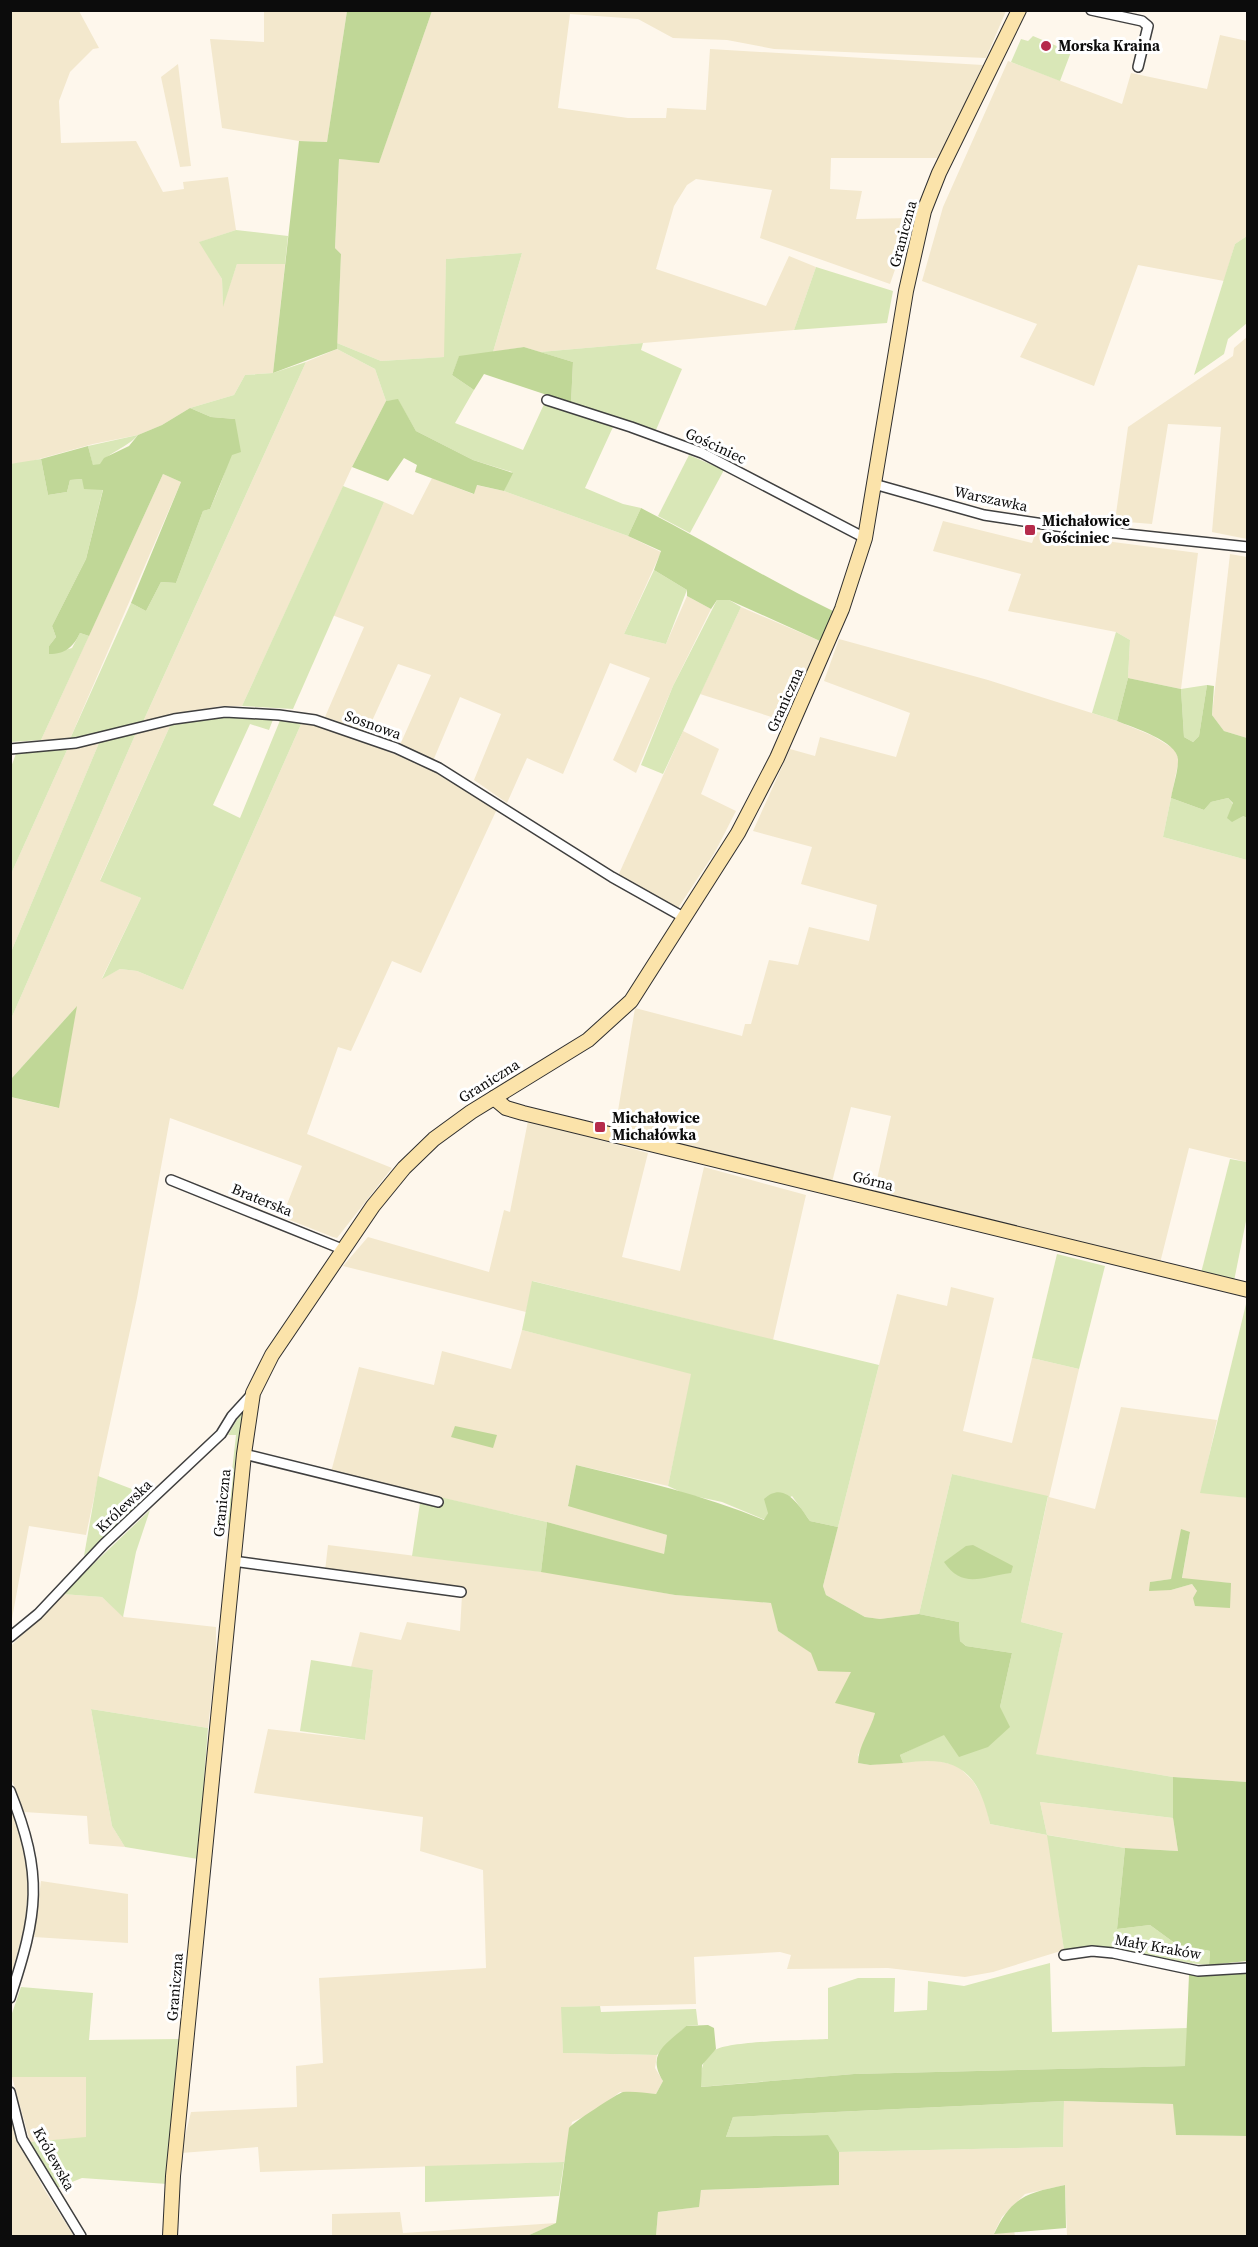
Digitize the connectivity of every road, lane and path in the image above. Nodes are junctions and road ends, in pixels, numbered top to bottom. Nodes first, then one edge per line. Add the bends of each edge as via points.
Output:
1 (1019, 10) edge
2 (1091, 10) edge
3 (1138, 67) dead end
4 (547, 400) dead end
5 (874, 484) junction
6 (865, 538) junction
7 (1248, 547) edge
8 (10, 749) edge
9 (685, 918) junction
10 (494, 1098) junction
11 (171, 1180) dead end
12 (342, 1249) junction
13 (1248, 1290) edge
14 (253, 1393) junction
15 (244, 1454) junction
16 (438, 1502) dead end
17 (233, 1561) junction
18 (460, 1592) dead end
19 (10, 1637) edge
20 (10, 1791) edge
21 (1064, 1955) dead end
22 (1248, 1968) edge
23 (10, 1998) edge
24 (10, 2092) edge
25 (81, 2236) edge
26 (170, 2236) edge

1 - 5 street, Graniczna via 924,211 906,291
2 - 3 street via 1142,21 1148,26
4 - 6 street, Gościniec via 702,453
5 - 6 street, Graniczna
5 - 7 street, Warszawka via 984,515 1080,530
6 - 9 street, Graniczna via 842,609 777,758 738,833
8 - 9 street, Sosnowa via 75,743 174,719 225,712 315,720 396,748 439,768
9 - 10 street, Graniczna via 631,1001 588,1041
10 - 12 street, Graniczna via 434,1139 404,1168
10 - 13 street, Górna via 506,1108 523,1113
11 - 12 street, Braterska
12 - 14 street, Graniczna via 272,1355
14 - 15 street, Graniczna
14 - 19 street, Królewska via 221,1434
15 - 16 street
15 - 17 street, Graniczna
17 - 18 street
17 - 26 street, Graniczna
20 - 23 street via 23,1822 36,1886 26,1952
21 - 22 street, Mały Kraków via 1113,1953 1198,1971
24 - 25 street, Królewska via 22,2139

